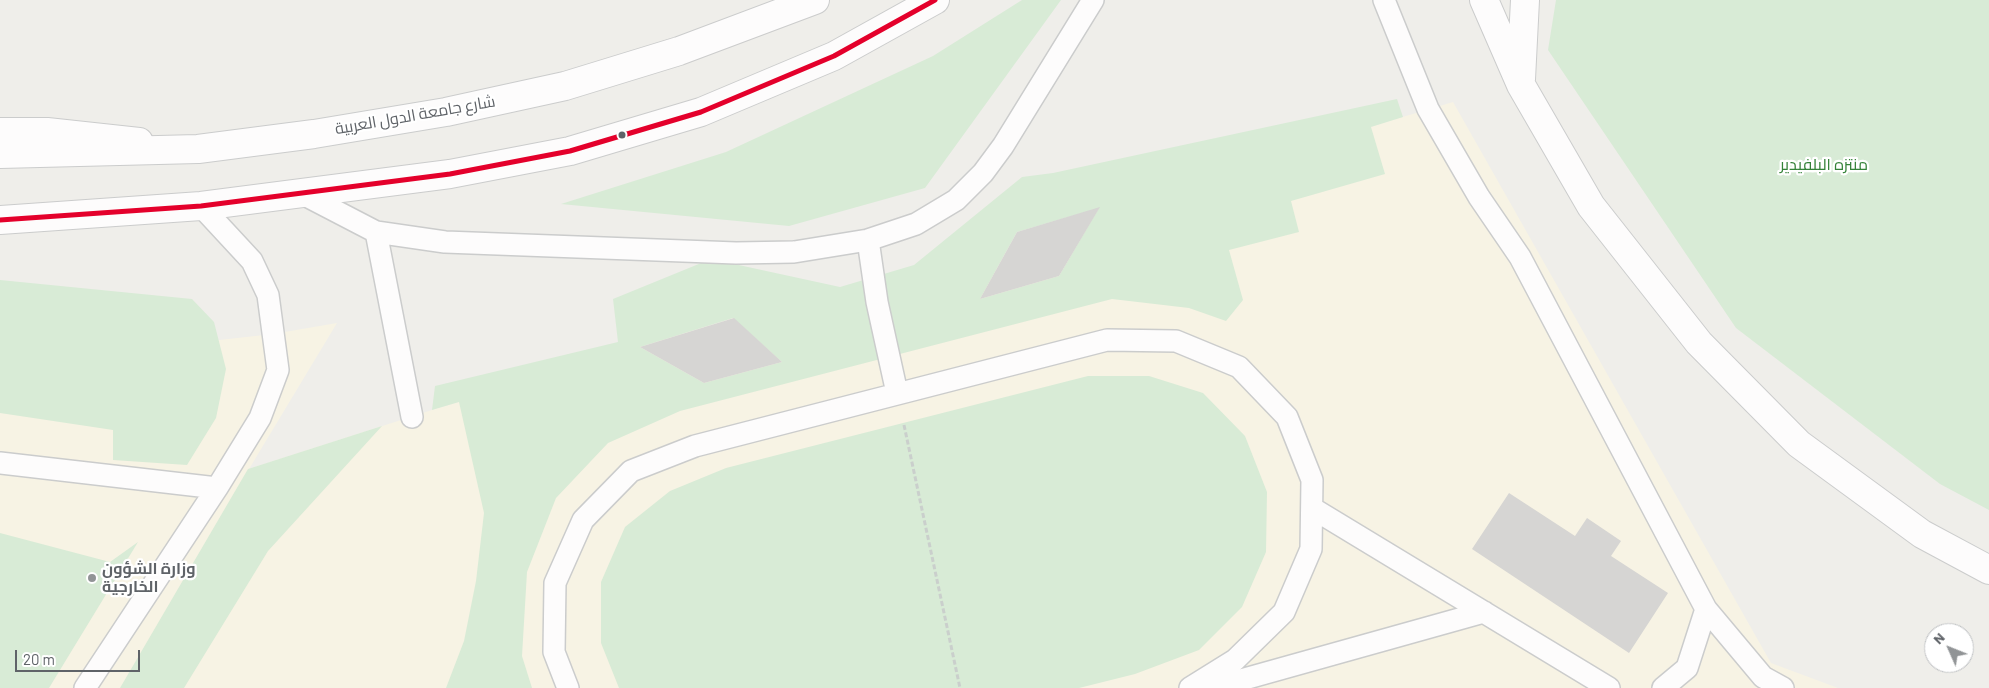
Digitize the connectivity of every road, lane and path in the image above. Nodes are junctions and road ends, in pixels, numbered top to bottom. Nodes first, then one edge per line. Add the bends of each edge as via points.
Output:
1 (815, 0) edge
2 (935, 0) edge
3 (1093, 0) edge
4 (1384, 0) edge
5 (1484, 0) edge
6 (1525, 0) edge
7 (1521, 85) junction
8 (0, 132) edge
9 (198, 149) junction
10 (0, 154) edge
11 (299, 192) junction
12 (201, 206) junction
13 (0, 220) edge
14 (376, 232) junction
15 (868, 240) junction
16 (897, 393) junction
17 (412, 417) dead end
18 (0, 463) edge
19 (217, 488) junction
20 (1312, 508) junction
21 (1989, 570) edge
22 (1706, 610) junction
23 (1484, 612) junction
24 (85, 688) edge
25 (568, 688) edge
26 (960, 688) edge
27 (1190, 688) edge
28 (1212, 688) edge
29 (1609, 688) edge
30 (1663, 688) edge
31 (1783, 688) edge

1 - 9 street, شارع جامعة الدول العربية via 679,51 565,86 314,134
2 - 11 street via 834,56 692,115 570,151 450,174
3 - 15 lane via 983,173 956,200 916,224
4 - 22 lane via 1428,108 1479,196 1520,258
5 - 7 street
6 - 7 street
7 - 21 street via 1591,206 1699,344 1799,444 1922,534
8 - 9 street via 47,132
9 - 10 street, شارع جامعة الدول العربية
11 - 12 street
11 - 14 lane
12 - 13 street
12 - 19 lane via 252,261 268,295 278,370 260,418
14 - 15 lane via 444,242 736,253 794,252
14 - 17 lane
15 - 16 lane
16 - 20 lane via 1107,340 1176,341 1239,368 1287,417 1312,480
16 - 25 lane via 695,446 631,471 583,520 555,583 554,652
16 - 26 path
18 - 19 lane
19 - 24 lane
20 - 23 lane
20 - 27 lane via 1311,549 1284,612 1235,660
22 - 30 lane via 1687,668
22 - 31 lane via 1763,678
23 - 28 lane
23 - 29 lane

